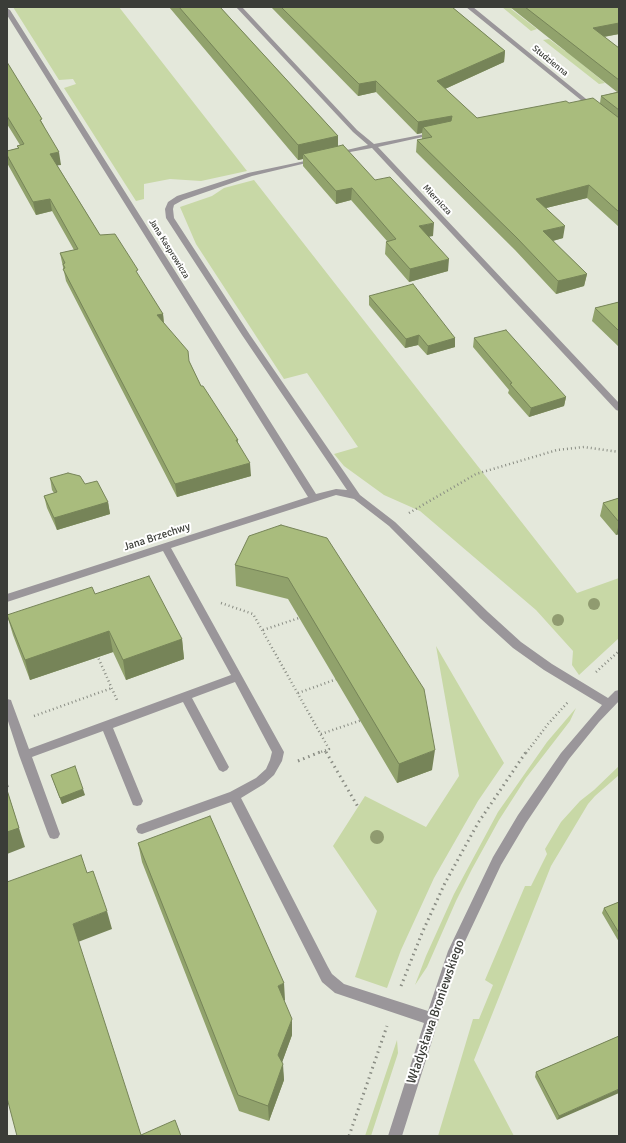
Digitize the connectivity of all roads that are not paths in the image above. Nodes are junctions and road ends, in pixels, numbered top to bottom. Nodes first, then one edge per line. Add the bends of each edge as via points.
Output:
1 (239, 7) edge
2 (469, 7) edge
3 (7, 10) edge
4 (601, 114) edge
5 (440, 131) edge
6 (373, 146) junction
7 (619, 408) edge
8 (357, 497) junction
9 (314, 498) junction
10 (164, 546) junction
11 (7, 598) edge
12 (238, 677) junction
13 (619, 694) edge
14 (185, 696) junction
15 (7, 703) edge
16 (609, 704) junction
17 (106, 725) junction
18 (25, 755) junction
19 (223, 767) dead end
20 (234, 796) junction
21 (137, 801) dead end
22 (142, 829) dead end
23 (54, 834) dead end
24 (432, 1019) junction
25 (395, 1136) edge

1 - 6 street, Miernicza via 355,132
2 - 4 street, Studzienna
3 - 9 street, Jana Kasprowicza
5 - 6 street
6 - 7 street, Miernicza
6 - 8 street via 250,174 180,198 171,204 169,209 170,218 246,335
8 - 9 street, Jana Brzechwy via 336,492
8 - 16 street via 392,524 517,645
9 - 10 street, Jana Brzechwy
10 - 11 street, Jana Brzechwy
10 - 12 street
12 - 14 street
12 - 20 street via 278,752 270,772
13 - 16 street, Władysława Broniewskiego
14 - 17 street
14 - 19 street
15 - 18 street
16 - 24 street, Władysława Broniewskiego via 582,734 546,782 497,861 454,951
17 - 18 street
17 - 21 street
18 - 23 street
20 - 22 street
20 - 24 street via 327,978 340,989
24 - 25 street, Władysława Broniewskiego

